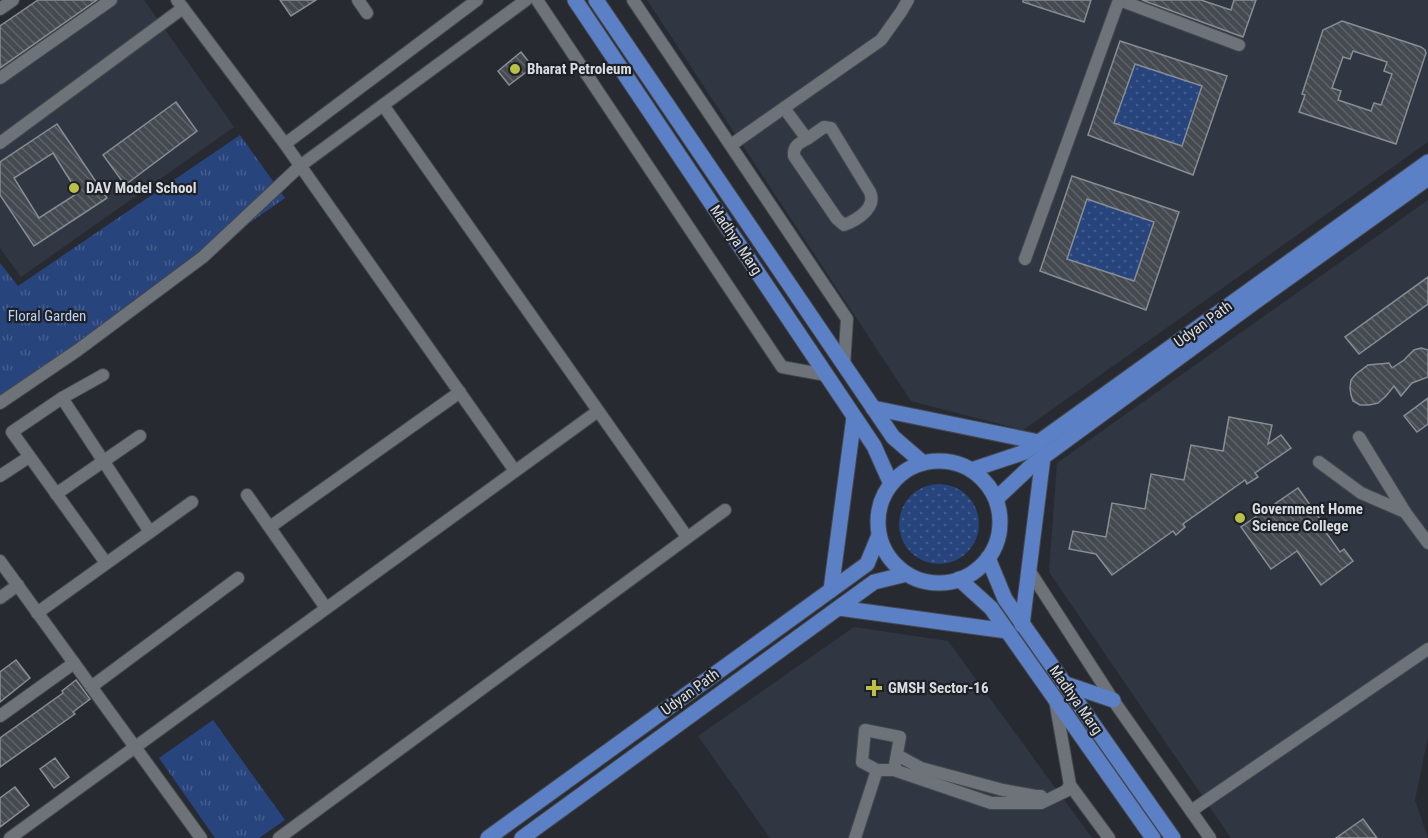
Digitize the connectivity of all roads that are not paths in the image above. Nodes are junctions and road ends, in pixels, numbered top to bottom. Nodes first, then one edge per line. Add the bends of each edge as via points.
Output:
1 (13, 0) edge
2 (111, 0) edge
3 (358, 0) edge
4 (477, 0) edge
5 (526, 0) edge
6 (537, 0) edge
7 (575, 0) edge
8 (596, 0) edge
9 (633, 0) edge
10 (908, 0) edge
11 (1119, 0) edge
12 (180, 4) edge
13 (0, 9) edge
14 (367, 13) dead end
15 (1239, 45) dead end
16 (0, 78) edge
17 (383, 105) junction
18 (784, 108) junction
19 (807, 139) junction
20 (0, 143) edge
21 (285, 144) junction
22 (730, 145) junction
23 (1428, 162) edge
24 (300, 166) junction
25 (1428, 178) edge
26 (1025, 259) dead end
27 (844, 366) junction
28 (103, 375) dead end
29 (826, 375) junction
30 (459, 392) junction
31 (62, 398) junction
32 (0, 404) edge
33 (873, 408) junction
34 (598, 411) junction
35 (855, 417) junction
36 (140, 436) dead end
37 (1359, 437) dead end
38 (1041, 450) junction
39 (29, 457) junction
40 (104, 461) junction
41 (1319, 462) dead end
42 (923, 463) junction
43 (971, 470) junction
44 (515, 471) junction
45 (0, 476) edge
46 (891, 484) junction
47 (56, 494) junction
48 (247, 495) dead end
49 (996, 499) junction
50 (192, 502) dead end
51 (724, 510) dead end
52 (1406, 512) junction
53 (270, 527) junction
54 (150, 532) junction
55 (879, 535) junction
56 (687, 537) junction
57 (1428, 543) edge
58 (988, 558) junction
59 (0, 561) edge
60 (106, 563) junction
61 (1029, 570) junction
62 (907, 574) junction
63 (238, 578) dead end
64 (959, 579) junction
65 (18, 585) junction
66 (831, 590) junction
67 (0, 598) edge
68 (326, 608) junction
69 (839, 608) junction
70 (38, 613) junction
71 (1022, 625) junction
72 (1007, 631) junction
73 (1428, 650) edge
74 (74, 663) junction
75 (1063, 683) junction
76 (91, 687) junction
77 (1054, 697) junction
78 (1113, 700) junction
79 (0, 716) edge
80 (135, 747) junction
81 (897, 755) junction
82 (877, 770) junction
83 (894, 770) junction
84 (1070, 785) junction
85 (1191, 811) junction
86 (10, 838) edge
87 (201, 838) edge
88 (279, 838) edge
89 (488, 838) edge
90 (522, 838) edge
91 (855, 838) edge
92 (1108, 838) edge
93 (1153, 838) edge
94 (1173, 838) edge
95 (1210, 838) edge

1 - 13 street
2 - 16 street
3 - 14 street
4 - 21 street
5 - 17 street
6 - 29 street via 782,367
7 - 29 main road, Madhya Marg
8 - 27 main road, Madhya Marg
9 - 22 street
10 - 18 street via 881,40
11 - 15 street
11 - 26 street
12 - 20 street
12 - 21 street
17 - 24 street
17 - 34 street
18 - 19 street
18 - 22 street
19 - 19 street via 824,127 831,128 870,192 871,205 850,223 844,225 837,219 794,156 798,144
21 - 24 street
22 - 27 street via 847,319
23 - 38 main road, Udyan Path
24 - 30 street
24 - 32 street via 203,257
25 - 38 main road, Udyan Path
27 - 33 main road, Madhya Marg
28 - 31 street
29 - 35 main road, Madhya Marg
30 - 44 street
30 - 53 street
31 - 39 street via 12,432
31 - 40 street
33 - 38 main road
33 - 42 main road, Madhya Marg via 893,437
34 - 44 street
34 - 56 street
35 - 46 main road, Madhya Marg via 874,446
35 - 66 main road
36 - 40 street
37 - 52 street
38 - 43 main road, Udyan Path
38 - 49 main road, Udyan Path
38 - 61 main road
39 - 45 street
39 - 47 street
40 - 47 street
40 - 54 street
41 - 52 street via 1361,493
42 - 43 main road via 945,461
42 - 46 main road
43 - 49 main road
44 - 68 street
46 - 55 main road via 882,500
47 - 60 street
48 - 53 street
49 - 58 main road via 999,535
50 - 54 street
51 - 56 street
52 - 57 street
53 - 68 street
54 - 60 street
55 - 62 main road via 883,547
55 - 66 main road, Udyan Path via 867,564
56 - 88 street
58 - 64 main road
58 - 71 main road, Madhya Marg via 1005,600
59 - 65 street
60 - 70 street
61 - 71 main road
61 - 78 street
62 - 64 main road via 934,583
62 - 69 main road, Udyan Path via 874,582
63 - 76 street
64 - 72 main road, Madhya Marg via 991,608
65 - 67 street
65 - 70 street
66 - 89 main road, Udyan Path
68 - 80 street
69 - 72 main road
69 - 90 main road, Udyan Path
70 - 74 street
71 - 75 main road, Madhya Marg
72 - 77 main road, Madhya Marg
73 - 85 street
74 - 76 street
74 - 79 street
75 - 78 main road
75 - 94 main road, Madhya Marg
76 - 80 street
77 - 84 street
77 - 93 main road, Madhya Marg
78 - 85 street
80 - 86 street
80 - 87 street
81 - 82 street via 900,737 865,730 862,762
81 - 83 street
81 - 84 street via 921,768 1036,796
82 - 83 street
82 - 91 street
83 - 84 street via 991,803 1041,803
84 - 92 street
85 - 95 street

